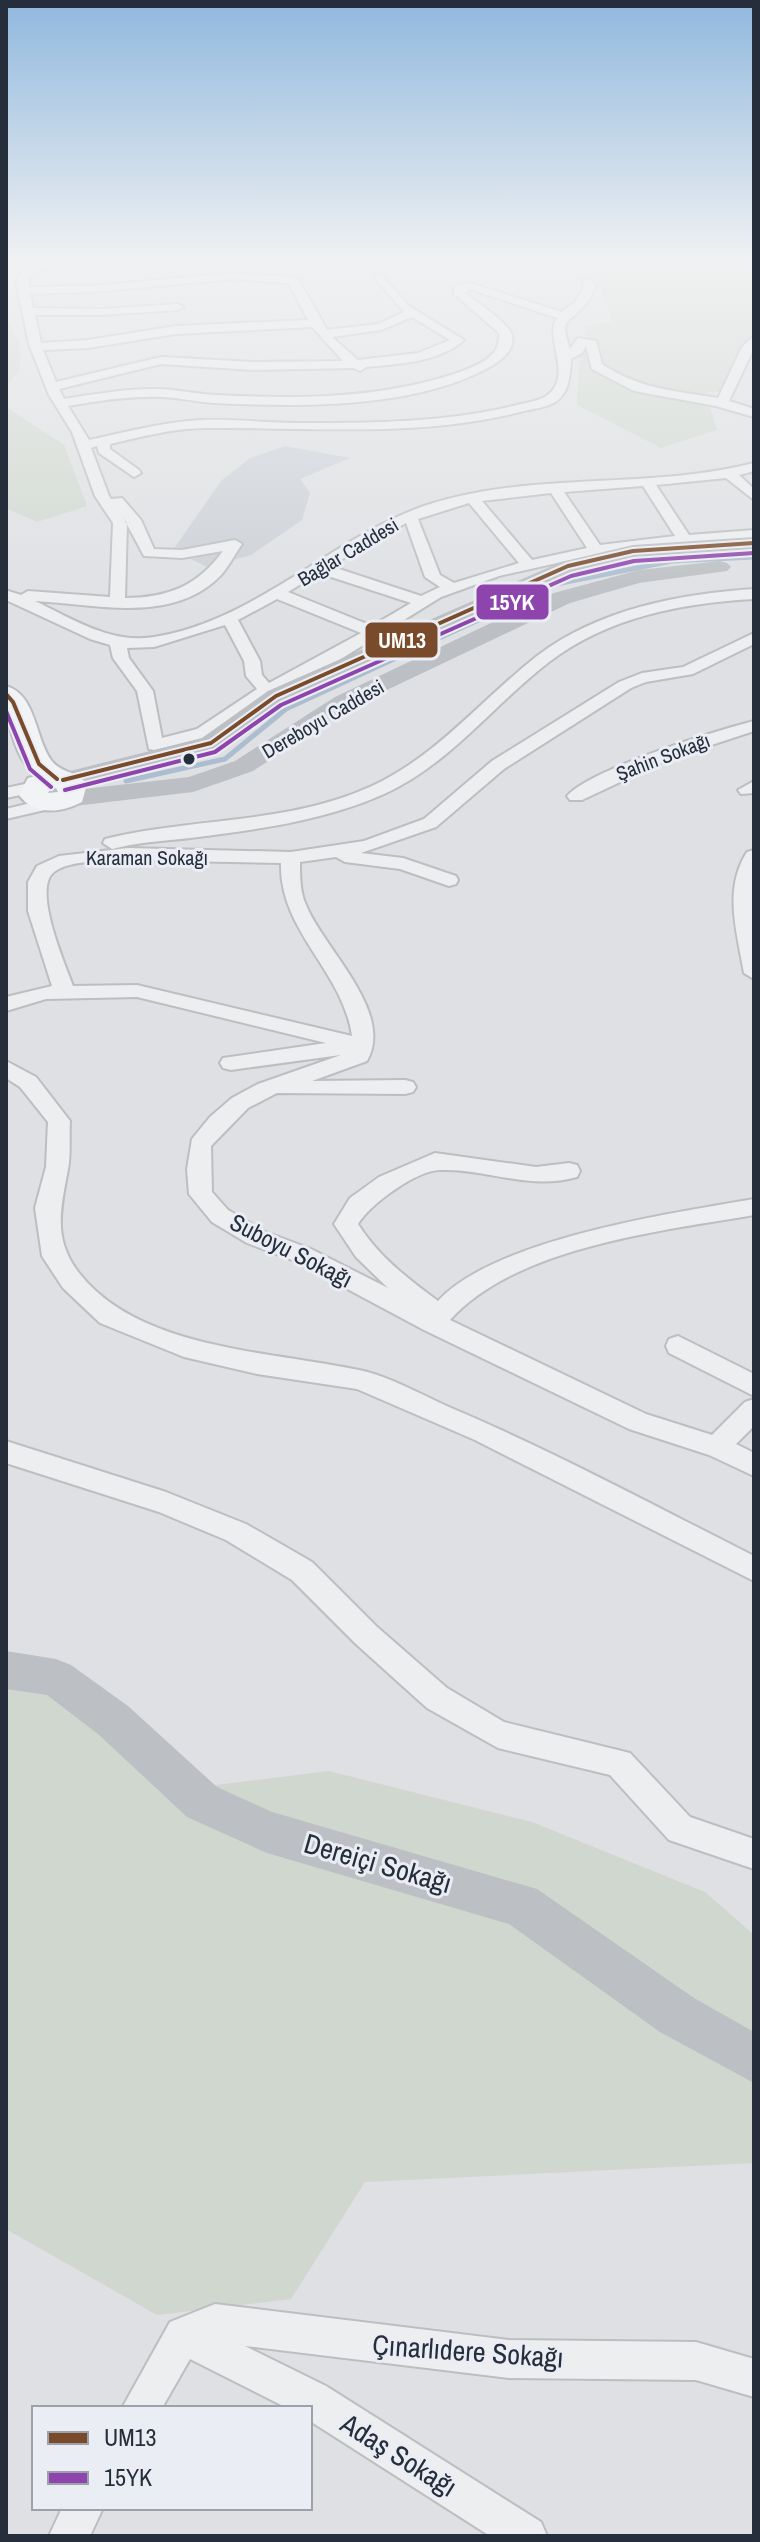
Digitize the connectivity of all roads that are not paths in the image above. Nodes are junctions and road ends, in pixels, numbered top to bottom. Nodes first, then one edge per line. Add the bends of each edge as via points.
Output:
1 (51, 381) edge
2 (74, 381) edge
3 (391, 381) edge
4 (446, 381) edge
5 (562, 381) edge
6 (616, 381) edge
7 (735, 381) edge
8 (53, 386) junction
9 (416, 388) junction
10 (435, 397) dead end
11 (61, 403) junction
12 (721, 403) junction
13 (455, 406) dead end
14 (737, 409) junction
15 (754, 413) edge
16 (476, 417) junction
17 (754, 423) edge
18 (103, 442) junction
19 (85, 445) junction
20 (754, 467) edge
21 (134, 473) dead end
22 (729, 473) junction
23 (94, 477) junction
24 (647, 482) junction
25 (556, 490) junction
26 (754, 496) edge
27 (474, 500) junction
28 (409, 516) junction
29 (754, 534) edge
30 (685, 540) junction
31 (754, 543) edge
32 (596, 550) junction
33 (529, 565) junction
34 (754, 565) edge
35 (320, 568) junction
36 (455, 587) junction
37 (278, 594) junction
38 (754, 594) edge
39 (7, 596) edge
40 (486, 601) junction
41 (423, 602) junction
42 (117, 603) junction
43 (229, 618) junction
44 (372, 632) junction
45 (754, 638) edge
46 (118, 644) junction
47 (267, 690) junction
48 (6, 694) edge
49 (6, 719) edge
50 (754, 726) edge
51 (53, 788) junction
52 (6, 793) edge
53 (576, 796) dead end
54 (6, 814) edge
55 (331, 854) junction
56 (754, 856) edge
57 (81, 857) junction
58 (291, 858) junction
59 (449, 880) dead end
60 (754, 973) edge
61 (64, 991) junction
62 (6, 1004) edge
63 (362, 1045) junction
64 (231, 1063) dead end
65 (6, 1068) edge
66 (405, 1087) dead end
67 (266, 1089) junction
68 (569, 1171) dead end
69 (754, 1207) edge
70 (436, 1318) junction
71 (678, 1346) dead end
72 (754, 1386) edge
73 (754, 1409) edge
74 (717, 1447) junction
75 (6, 1452) edge
76 (754, 1465) edge
77 (754, 1569) edge
78 (6, 1670) edge
79 (754, 1854) edge
80 (754, 2059) edge
81 (183, 2335) junction
82 (754, 2378) edge
83 (142, 2406) edge
84 (82, 2510) edge
85 (69, 2536) edge
86 (527, 2536) edge

1 - 8 street
2 - 8 street
3 - 9 street
4 - 9 street
5 - 16 street via 550,400
6 - 12 street via 652,393
7 - 12 street
8 - 11 street
9 - 10 street
9 - 11 street via 339,398 211,399 152,393
11 - 19 street
12 - 14 street
13 - 16 street
14 - 15 street
14 - 17 street
16 - 18 street via 306,427 204,424
18 - 19 street
18 - 21 street via 104,450
19 - 23 street
20 - 22 street, Bağlar Caddesi
22 - 24 street, Bağlar Caddesi
22 - 26 street
23 - 42 street via 120,523
23 - 42 street via 134,520 149,553 182,554 235,544 217,573 200,587 160,601
24 - 25 street, Bağlar Caddesi
24 - 30 street
25 - 27 street, Bağlar Caddesi
25 - 32 street
27 - 28 street, Bağlar Caddesi
27 - 33 street
28 - 35 street, Bağlar Caddesi
28 - 36 street via 433,577
29 - 30 street
30 - 32 street
31 - 40 main road via 599,557 543,574
32 - 33 street
33 - 36 street
34 - 51 main road, Dereboyu Caddesi via 632,576 594,585 343,702 244,766 193,784
35 - 37 street, Bağlar Caddesi
35 - 41 street
36 - 40 street
36 - 41 street
37 - 43 street, Bağlar Caddesi
37 - 44 street
38 - 57 street via 667,603 570,641 544,658 476,722 380,789 269,822 120,841
39 - 42 street
39 - 46 street, Bağlar Caddesi via 35,605 91,637
40 - 51 main road via 276,696 211,743
41 - 44 street
43 - 46 street, Bağlar Caddesi via 153,642
43 - 47 street via 252,661 254,676
44 - 47 street
45 - 55 street via 687,671 625,685 498,765 430,823
46 - 47 street via 121,658 145,691 155,745 203,733
48 - 51 main road
49 - 51 main road via 24,771
50 - 53 street, Şahin Sokağı via 628,768
51 - 52 street
51 - 54 street
55 - 58 street, Karaman Sokağı
55 - 59 street via 403,864
56 - 60 street via 743,876 743,890
57 - 58 street, Karaman Sokağı
57 - 61 street, Karaman Sokağı via 44,870 37,882 38,911
58 - 63 street via 297,908 343,981 357,1014
61 - 62 street
61 - 63 street via 137,991
63 - 64 street
63 - 67 street, Suboyu Sokağı via 359,1056
65 - 77 street via 28,1082 59,1121 57,1167 47,1208 54,1256 72,1282 109,1316 184,1347 361,1380 484,1433
66 - 67 street
67 - 70 street, Suboyu Sokağı via 240,1103 200,1144 201,1194 220,1216 255,1237
68 - 70 street via 536,1175 435,1161 387,1183 358,1204 346,1224 358,1247
69 - 70 street via 585,1241 500,1272 458,1296
70 - 74 street, Suboyu Sokağı via 638,1422
71 - 72 street
73 - 74 street
74 - 76 street, Suboyu Sokağı
75 - 79 street via 166,1503 236,1532 302,1571 437,1698 498,1734 619,1763 680,1829
78 - 80 main road, Dereiçi Sokağı via 56,1678 113,1720 202,1802 267,1832 521,1905 677,2015
81 - 82 street, Çınarlıdere Sokağı via 215,2323 509,2359 696,2361
81 - 83 street
81 - 86 street, Adaş Sokağı via 312,2400
84 - 85 street

